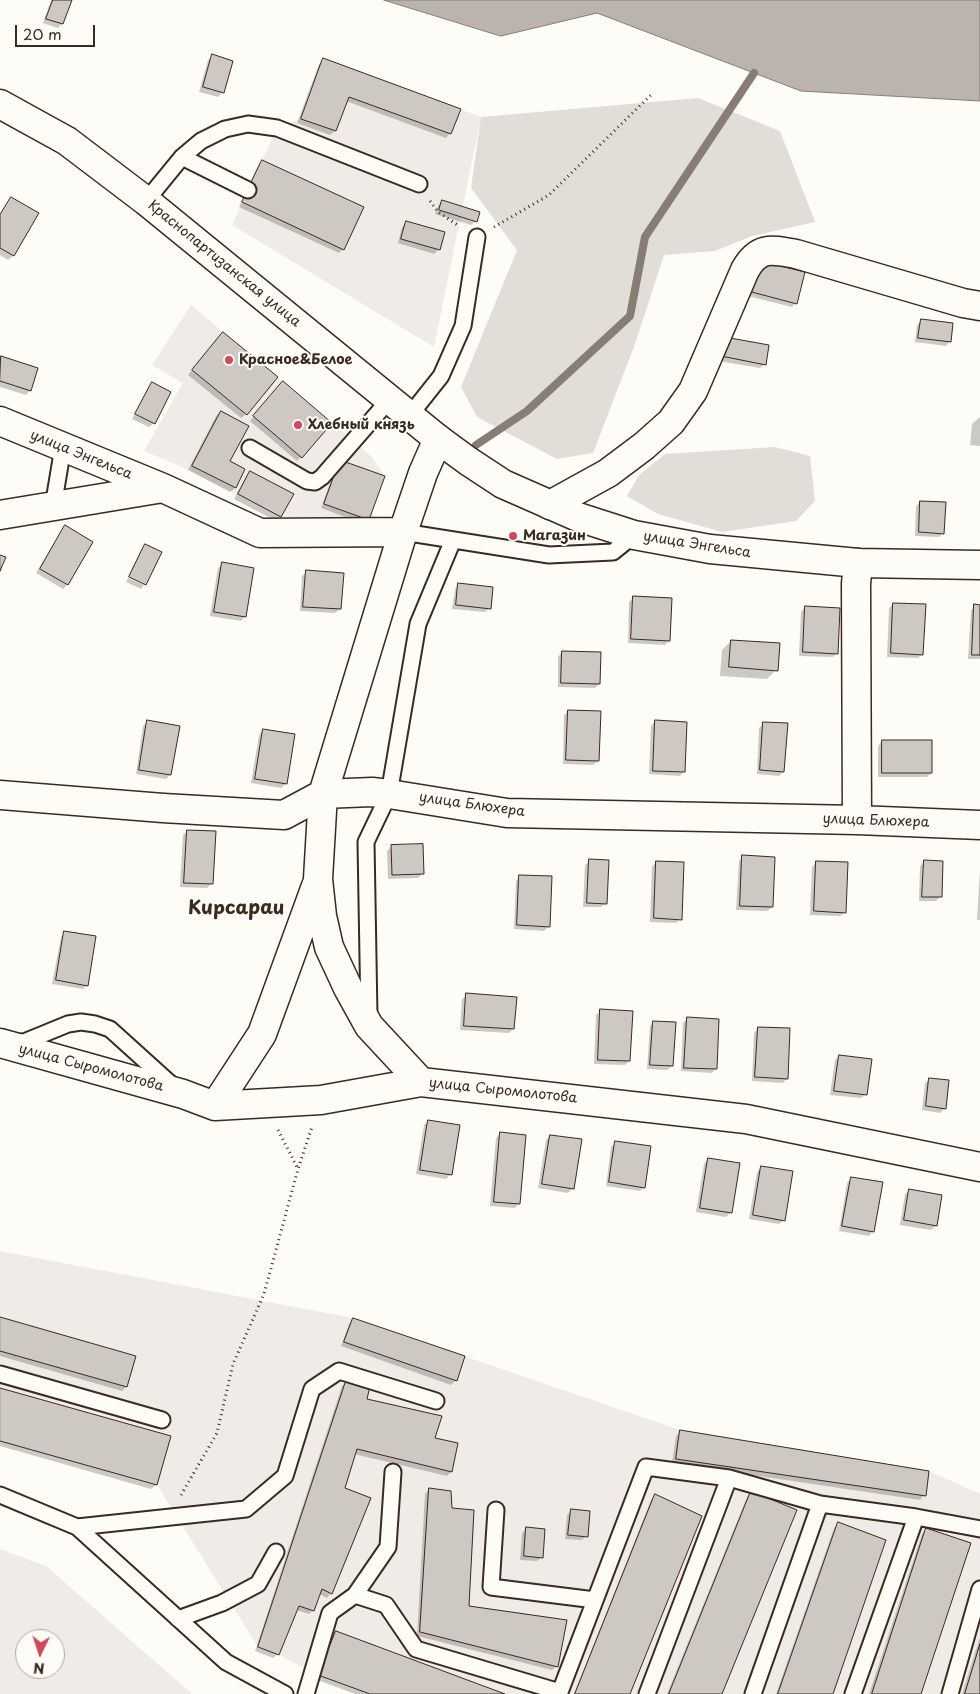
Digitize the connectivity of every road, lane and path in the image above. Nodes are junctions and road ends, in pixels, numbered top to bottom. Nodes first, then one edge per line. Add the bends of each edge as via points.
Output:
1 (651, 95) dead end
2 (0, 104) edge
3 (182, 157) junction
4 (419, 184) joint
5 (248, 190) dead end
6 (146, 201) junction
7 (477, 237) junction
8 (980, 306) edge
9 (400, 407) junction
10 (0, 421) edge
11 (438, 439) junction
12 (63, 447) junction
13 (250, 448) dead end
14 (163, 488) junction
15 (550, 505) junction
16 (53, 507) junction
17 (0, 516) edge
18 (403, 532) junction
19 (634, 535) junction
20 (453, 540) junction
21 (858, 563) junction
22 (980, 564) edge
23 (0, 794) edge
24 (323, 794) junction
25 (389, 794) junction
26 (857, 820) junction
27 (980, 825) edge
28 (318, 879) junction
29 (369, 1026) junction
30 (0, 1043) edge
31 (421, 1082) junction
32 (183, 1094) junction
33 (321, 1100) junction
34 (264, 1103) junction
35 (215, 1106) junction
36 (980, 1154) edge
37 (943, 1159) junction
38 (980, 1167) edge
39 (298, 1169) junction
40 (0, 1374) edge
41 (436, 1401) dead end
42 (162, 1420) dead end
43 (393, 1472) dead end
44 (729, 1478) junction
45 (0, 1494) edge
46 (820, 1504) junction
47 (496, 1510) dead end
48 (916, 1517) junction
49 (167, 1518) junction
50 (77, 1527) junction
51 (980, 1529) edge
52 (276, 1552) dead end
53 (980, 1589) edge
54 (355, 1595) junction
55 (595, 1600) junction
56 (178, 1619) junction
57 (285, 1694) edge
58 (306, 1694) edge
59 (647, 1694) edge
60 (753, 1694) edge
61 (853, 1694) edge
62 (950, 1694) edge

1 - 7 path via 549,195
2 - 6 street, Краснопартизанская улица via 67,141
3 - 4 lane via 201,141 248,124 277,128
3 - 5 lane
3 - 6 lane
4 - 7 path via 438,212
6 - 9 street, Краснопартизанская улица
7 - 9 lane via 462,326 441,376
8 - 15 street via 796,254 763,251 749,262 693,391 671,422 608,473
9 - 11 street, Краснопартизанская улица
9 - 13 lane via 315,482 308,482
10 - 12 street, улица Энгельса
11 - 15 street, улица Энгельса via 503,484
11 - 18 street via 422,473
12 - 14 street, улица Энгельса
12 - 16 lane
14 - 16 street, улица Энгельса
14 - 18 street, улица Энгельса via 260,533
15 - 19 street, улица Энгельса
16 - 17 street, улица Энгельса
18 - 20 lane
18 - 24 street
19 - 20 lane via 613,552 549,555
19 - 21 street, улица Энгельса via 710,549
20 - 25 lane via 418,624
21 - 22 street, улица Энгельса
21 - 26 street
23 - 24 street, улица Блюхера via 284,815
24 - 25 street, улица Блюхера
24 - 28 street
25 - 26 street, улица Блюхера via 508,813
25 - 29 lane via 366,842
26 - 27 street, улица Блюхера
28 - 29 street via 329,947
28 - 35 street via 262,1034
29 - 31 street
30 - 32 street, улица Сыромолотова
30 - 32 lane via 24,1042 68,1024 95,1024 110,1029
31 - 33 street, улица Сыромолотова
31 - 37 street, улица Сыромолотова via 746,1119
32 - 35 street, улица Сыромолотова
33 - 34 street, улица Сыромолотова
33 - 39 path
34 - 35 street, улица Сыромолотова
34 - 39 path
36 - 37 lane
37 - 38 street, улица Сыромолотова
39 - 49 path via 264,1294 233,1364 217,1433
40 - 42 lane
41 - 49 lane via 339,1371 312,1389 285,1476 246,1510
43 - 54 lane via 388,1547
44 - 46 lane
44 - 55 lane via 646,1467
44 - 59 lane
45 - 50 lane
46 - 48 lane
46 - 60 lane
47 - 55 lane via 491,1587
48 - 51 lane
48 - 61 lane
49 - 50 lane
50 - 56 lane
52 - 56 lane via 258,1584
53 - 62 lane
54 - 55 lane via 386,1605 416,1649 560,1692
54 - 58 lane via 330,1613
56 - 57 lane via 226,1662

